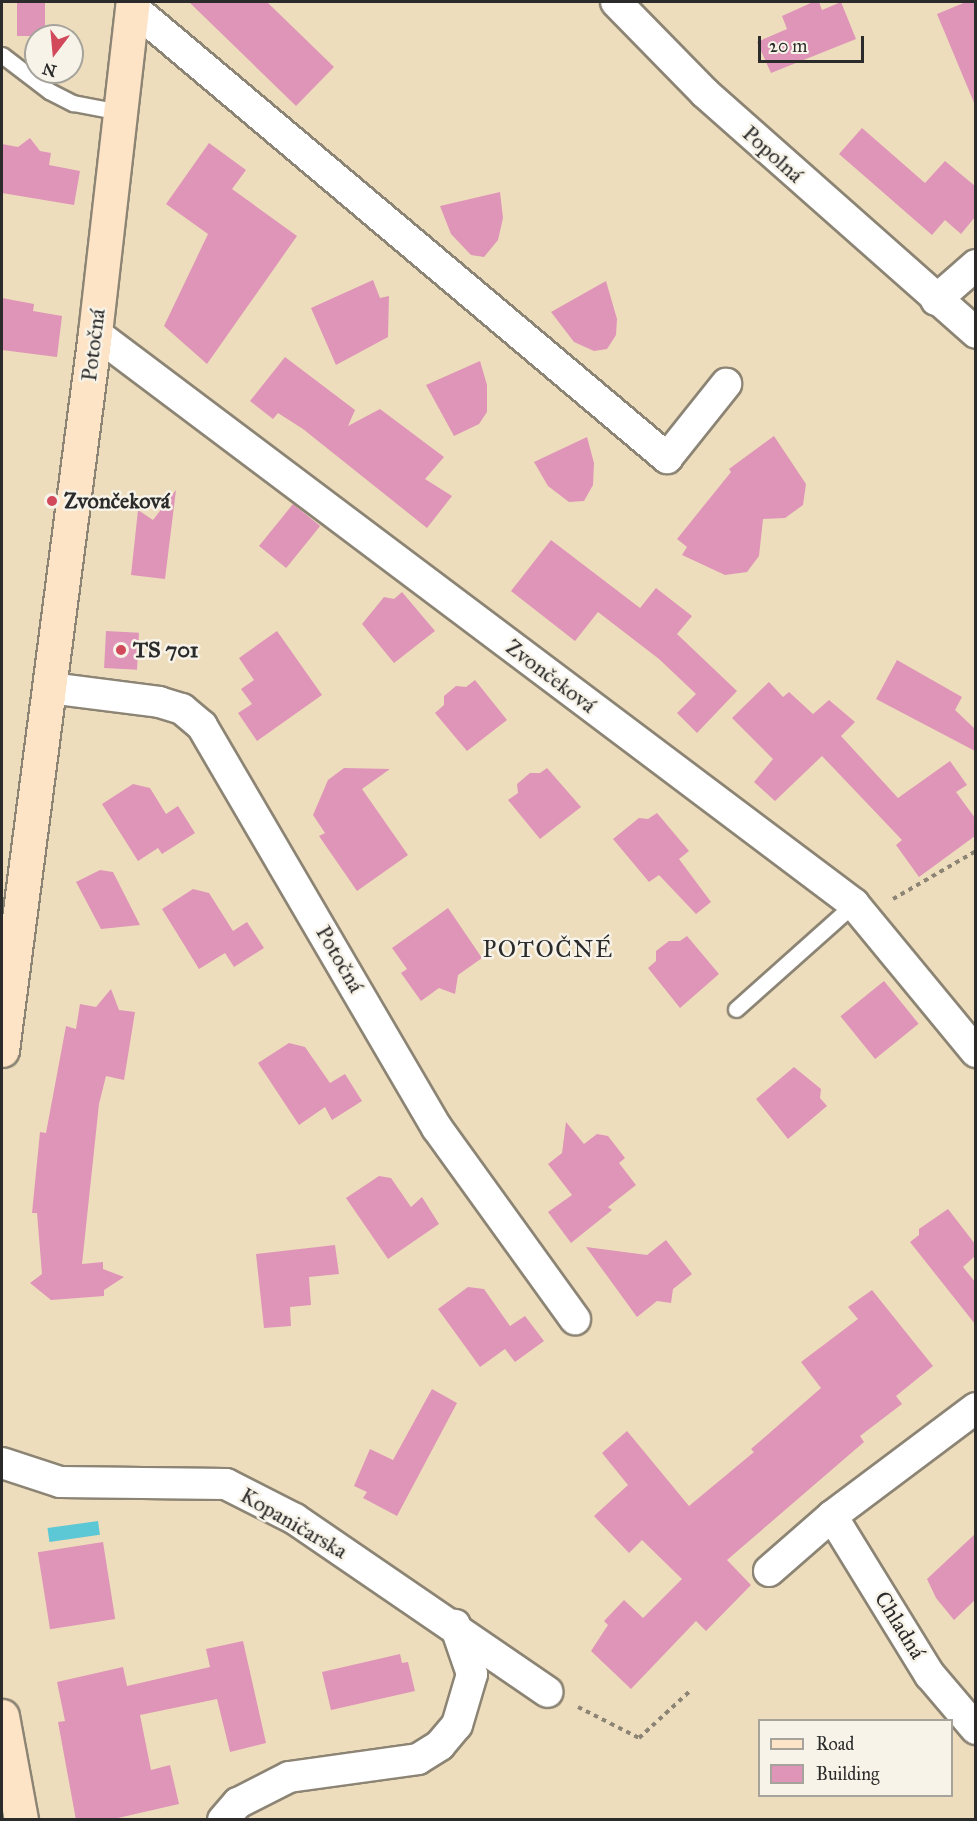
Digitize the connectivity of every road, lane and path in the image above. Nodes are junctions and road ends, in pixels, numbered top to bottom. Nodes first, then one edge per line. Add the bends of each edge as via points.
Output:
1 (616, 2) edge
2 (132, 4) edge
3 (2, 55) edge
4 (120, 112) junction
5 (975, 265) edge
6 (936, 300) junction
7 (95, 333) junction
8 (975, 333) edge
9 (726, 384) dead end
10 (50, 688) junction
11 (975, 851) edge
12 (889, 901) dead end
13 (854, 904) junction
14 (736, 1009) dead end
15 (2, 1050) edge
16 (975, 1052) edge
17 (575, 1319) dead end
18 (975, 1408) edge
19 (2, 1463) edge
20 (832, 1516) junction
21 (769, 1571) dead end
22 (455, 1624) junction
23 (690, 1691) dead end
24 (548, 1692) joint
25 (2, 1716) edge
26 (975, 1729) edge
27 (21, 1820) edge
28 (223, 1820) edge

1 - 6 street, Popolná via 705,93
2 - 4 street, Potočná
2 - 9 street via 667,458
3 - 4 lane via 49,91 74,103
4 - 7 street, Potočná
5 - 6 street
6 - 8 street, Popolná
7 - 10 street, Potočná
7 - 13 street, Zvončeková
10 - 15 street, Potočná
10 - 17 street, Potočná via 159,702 182,709 202,726 437,1128
11 - 12 path
13 - 14 lane
13 - 16 street, Zvončeková
18 - 20 street
19 - 22 street, Kopaničarska via 60,1482 226,1484 295,1519
20 - 21 street
20 - 26 street, Chladná via 930,1675
22 - 24 street, Kopaničarska
22 - 28 street via 472,1674 457,1725 440,1745 418,1759 289,1777 238,1803
23 - 24 path via 639,1738
25 - 27 street

